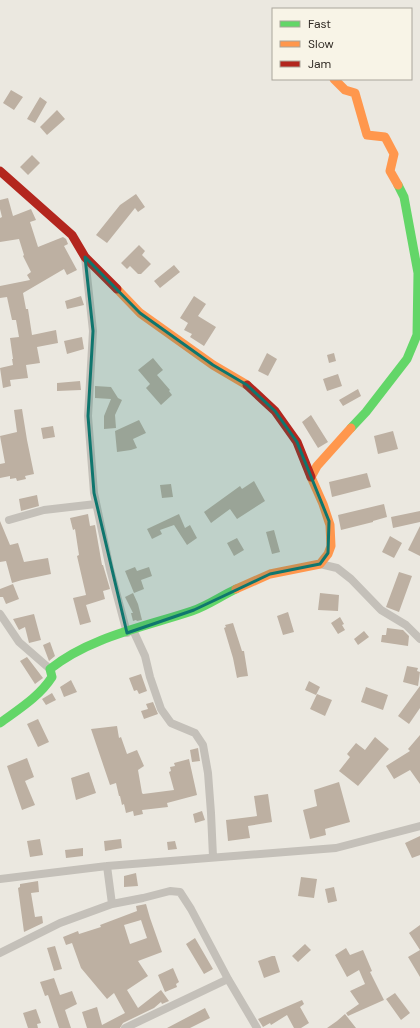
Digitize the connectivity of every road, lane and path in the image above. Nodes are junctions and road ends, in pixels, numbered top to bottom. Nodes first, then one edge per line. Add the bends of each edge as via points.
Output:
1 (335, 80) edge
2 (0, 171) edge
3 (85, 257) junction
4 (311, 477) junction
5 (96, 504) junction
6 (9, 520) dead end
7 (320, 564) junction
8 (0, 614) edge
9 (130, 631) junction
10 (420, 639) edge
11 (50, 669) junction
12 (0, 723) edge
13 (420, 826) edge
14 (213, 857) junction
15 (107, 866) junction
16 (0, 879) edge
17 (112, 904) junction
18 (0, 953) edge
19 (228, 979) junction
20 (125, 1028) edge
21 (257, 1028) edge

1 - 4 street via 345,90 355,93 367,135 385,136 394,154 390,171 404,197 418,273 417,335 403,365 366,412 317,466
2 - 3 street via 72,235
3 - 4 street via 140,313 213,365 247,385 275,411 296,442
3 - 5 street via 93,331 88,416
4 - 7 street via 318,488 329,521 330,546
5 - 6 street via 44,510
5 - 9 street via 110,569
7 - 9 street via 270,574 194,610
7 - 10 street via 337,568 381,610 406,625
8 - 11 street via 19,642
9 - 11 street via 84,648 64,658
9 - 14 street via 145,656 162,709 171,723 195,733 203,744 212,813
11 - 12 street via 52,677 48,684
13 - 14 street via 336,848
14 - 15 street
15 - 16 street
15 - 17 street
17 - 18 street via 60,923
17 - 19 street via 170,891 180,892
19 - 20 street
19 - 21 street

